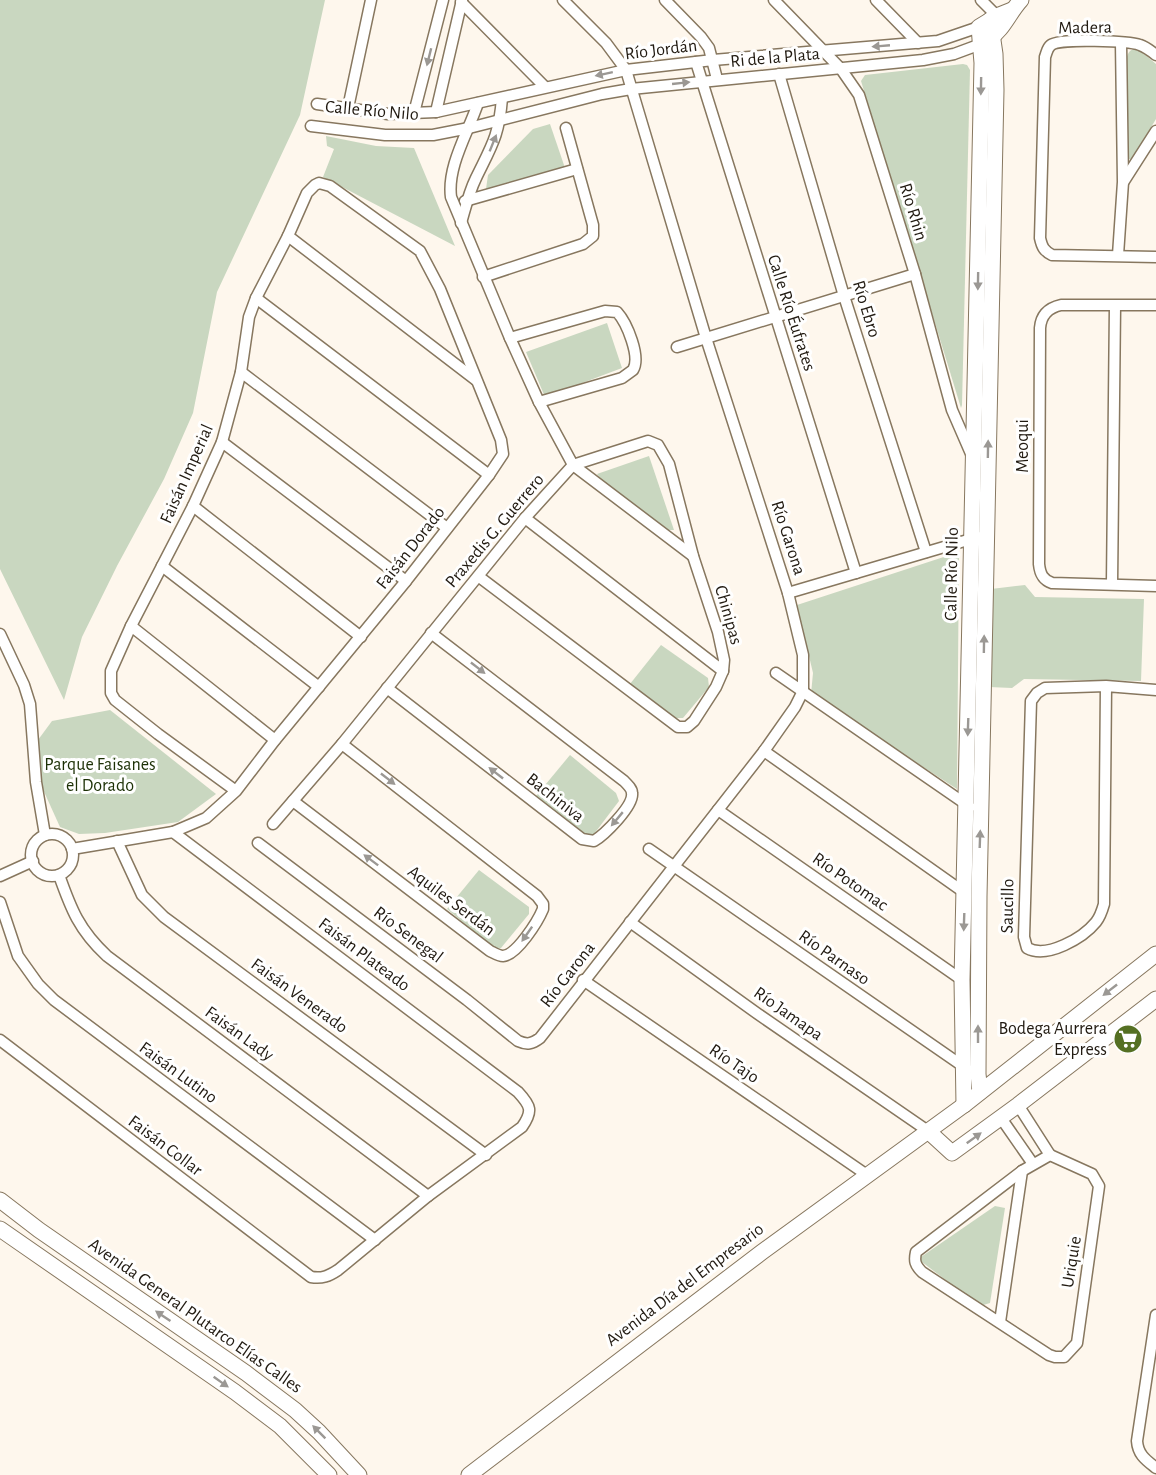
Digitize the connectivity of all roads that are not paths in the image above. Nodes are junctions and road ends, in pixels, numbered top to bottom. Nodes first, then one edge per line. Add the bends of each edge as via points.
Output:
1 (371, 0) edge
2 (444, 0) edge
3 (563, 0) edge
4 (665, 0) edge
5 (774, 0) edge
6 (876, 0) edge
7 (981, 0) edge
8 (462, 1) edge
9 (1001, 16) edge
10 (987, 40) junction
11 (918, 43) junction
12 (1121, 43) junction
13 (824, 51) junction
14 (1156, 55) edge
15 (712, 60) junction
16 (696, 62) junction
17 (841, 69) junction
18 (626, 70) junction
19 (779, 74) junction
20 (717, 80) junction
21 (701, 81) junction
22 (545, 87) junction
23 (631, 89) junction
24 (502, 98) junction
25 (478, 103) junction
26 (317, 104) dead end
27 (348, 108) junction
28 (436, 112) junction
29 (414, 113) junction
30 (500, 121) junction
31 (311, 126) dead end
32 (470, 128) junction
33 (566, 128) dead end
34 (1156, 131) edge
35 (578, 169) junction
36 (1124, 182) junction
37 (315, 184) joint
38 (468, 200) junction
39 (453, 206) junction
40 (461, 224) junction
41 (288, 236) junction
42 (1118, 255) junction
43 (1156, 256) edge
44 (915, 274) junction
45 (483, 277) junction
46 (844, 296) junction
47 (256, 297) junction
48 (1156, 305) edge
49 (1115, 306) junction
50 (775, 317) junction
51 (510, 338) junction
52 (706, 338) junction
53 (677, 347) dead end
54 (241, 372) junction
55 (476, 380) junction
56 (539, 402) junction
57 (222, 441) junction
58 (974, 459) junction
59 (573, 465) junction
60 (489, 475) junction
61 (193, 506) junction
62 (525, 518) junction
63 (447, 528) junction
64 (979, 536) junction
65 (926, 552) junction
66 (693, 556) junction
67 (162, 566) junction
68 (856, 573) junction
69 (478, 576) junction
70 (406, 581) junction
71 (1112, 584) junction
72 (1156, 586) edge
73 (788, 593) junction
74 (131, 626) junction
75 (0, 633) edge
76 (431, 633) junction
77 (361, 637) junction
78 (723, 671) junction
79 (776, 673) dead end
80 (1106, 686) junction
81 (319, 687) junction
82 (387, 688) junction
83 (1156, 690) edge
84 (803, 691) junction
85 (275, 740) junction
86 (342, 744) junction
87 (764, 751) junction
88 (236, 791) junction
89 (293, 801) junction
90 (966, 804) junction
91 (718, 810) junction
92 (981, 814) junction
93 (273, 824) dead end
94 (173, 832) junction
95 (45, 835) junction
96 (117, 841) junction
97 (258, 843) dead end
98 (72, 849) junction
99 (649, 849) dead end
100 (33, 861) junction
101 (674, 867) junction
102 (59, 875) junction
103 (0, 876) edge
104 (965, 893) junction
105 (0, 902) edge
106 (630, 922) junction
107 (1156, 954) edge
108 (583, 980) junction
109 (962, 980) junction
110 (1156, 999) edge
111 (540, 1038) joint
112 (0, 1040) edge
113 (963, 1067) junction
114 (978, 1074) junction
115 (980, 1092) junction
116 (964, 1105) junction
117 (1018, 1106) junction
118 (1001, 1118) junction
119 (928, 1131) junction
120 (486, 1155) junction
121 (1050, 1155) junction
122 (1033, 1164) junction
123 (1022, 1171) junction
124 (867, 1175) junction
125 (428, 1196) junction
126 (0, 1200) edge
127 (0, 1229) edge
128 (375, 1240) junction
129 (85, 1263) junction
130 (60, 1270) junction
131 (1156, 1315) edge
132 (1000, 1322) junction
133 (1156, 1468) edge
134 (329, 1475) edge
135 (359, 1475) edge
136 (469, 1475) edge

1 - 27 street
2 -> 29 street
3 - 18 street, Río Garona via 606,43
4 - 15 street via 701,37
5 - 13 street, Río Rhin
6 - 11 street
7 - 9 street
8 - 22 street
8 - 28 street
9 - 10 street, Calle Río Nilo
9 - 11 street, Río Jordán via 951,38
10 - 17 street, Ri de la Plata via 954,54
10 -> 58 street, Calle Río Nilo
64 -> 10 street, Calle Río Nilo via 996,101
11 -> 13 street, Río Jordán
12 - 14 street via 1143,46
12 - 36 street, Madera
12 - 42 street, Madera via 1059,41 1047,51 1040,238 1042,248 1052,255
13 - 15 street, Río Jordán
13 - 17 street, Río Rhin
15 - 16 street, Río Jordán
15 - 20 street
16 - 18 street, Río Jordán
16 - 21 street, Calle Río Éufrates
17 - 19 street, Ri de la Plata
17 - 44 street, Río Rhin via 859,95
18 -> 22 street, Río Jordán
18 - 23 street, Río Garona
19 - 20 street, Ri de la Plata
19 - 46 street, Río Ebro
20 - 21 street, Ri de la Plata
23 -> 21 street, Ri de la Plata
21 - 50 street, Calle Río Éufrates
22 - 24 street, Río Jordán
23 - 30 street, Ri de la Plata
23 - 52 street, Río Garona
24 - 25 street, Río Jordán
24 - 30 street
25 - 28 street, Río Jordán
25 - 32 street
26 - 27 street, Río Jordán
27 - 29 street, Río Jordán
28 - 29 street, Río Jordán
30 - 32 street, Calle Río Nilo
38 -> 30 street
31 - 32 street, Calle Río Nilo via 404,136
32 - 39 street via 450,180
33 - 35 street
34 - 36 street
35 - 38 street
35 - 45 street via 593,236 583,244
36 - 42 street, Madera
37 - 41 street, Faisán Imperial
37 - 55 street, Faisán Dorado via 330,186 420,251 440,289
38 - 39 street
38 - 40 street
39 - 40 street
40 - 45 street
41 - 47 street, Faisán Imperial
41 - 55 street
42 - 43 street, Madera
44 - 46 street
44 - 58 street, Río Rhin via 952,410
45 - 51 street
46 - 50 street
46 - 65 street, Río Ebro
47 - 54 street, Faisán Imperial
47 - 60 street
48 - 49 street, Meoqui
49 - 71 street
49 - 71 street, Meoqui via 1051,308 1041,322 1040,340 1040,570 1046,581 1052,583
50 - 52 street
50 - 68 street, Calle Río Éufrates
51 - 56 street
51 - 56 street via 605,311 616,312 626,326 636,360 633,370 622,378
52 - 53 street
52 - 73 street, Río Garona
54 - 57 street, Faisán Imperial
54 - 63 street
55 - 60 street, Faisán Dorado via 503,447 500,461
56 - 59 street
57 - 61 street, Faisán Imperial
57 - 70 street
58 - 64 street, Calle Río Nilo
59 - 62 street, Praxedis G. Guerrero
59 - 66 street
59 - 66 street, Chinipas via 641,443 658,445 669,464
60 - 63 street, Faisán Dorado
61 - 67 street, Faisán Imperial
61 - 77 street
62 - 69 street, Praxedis G. Guerrero
62 - 78 street
63 - 70 street, Faisán Dorado
64 - 65 street
64 -> 90 street, Calle Río Nilo
92 -> 64 street, Calle Río Nilo
65 - 68 street
66 - 78 street, Chinipas via 718,632
67 - 74 street, Faisán Imperial
67 - 81 street
68 - 73 street
69 - 76 street, Praxedis G. Guerrero
69 - 78 street, Chinipas via 678,727 687,727 694,721
70 - 77 street, Faisán Dorado
71 - 72 street, Meoqui
73 - 84 street, Río Garona via 803,655
74 - 85 street
74 - 88 street, Faisán Imperial via 111,671 111,693 115,700
75 - 95 street via 30,704
76 - 82 street, Praxedis G. Guerrero
76 -> 82 street, Bachiniva via 624,782 632,791 628,806 601,837 594,841 582,839
77 - 81 street, Faisán Dorado
79 - 84 street
80 - 80 street, Saucillo via 1045,688 1031,701 1024,937 1032,951 1052,949 1076,939 1095,924 1104,904
80 - 83 street, Saucillo
81 - 85 street, Faisán Dorado
82 - 86 street, Praxedis G. Guerrero
84 - 87 street, Río Garona
84 - 90 street
85 - 88 street, Faisán Dorado
86 - 89 street, Praxedis G. Guerrero
86 -> 89 street, Aquiles Serdán via 537,896 543,909 519,946 503,956 490,951
87 - 91 street, Río Garona
87 - 104 street
88 - 94 street, Faisán Dorado via 206,818
89 - 93 street, Praxedis G. Guerrero
90 - 92 street
90 - 104 street, Calle Río Nilo
91 - 101 street, Río Garona
91 - 109 street, Río Potomac
114 -> 92 street, Calle Río Nilo
94 - 96 street, Faisán Dorado
94 - 120 street, Faisán Plateado via 518,1092 530,1109 528,1119
95 - 98 street via 63,837
95 - 100 street via 33,847
96 - 98 street, Faisán Dorado
96 - 120 street, Faisán Venerado via 142,895 164,917
97 - 111 street, Río Senegal via 518,1041 533,1043
98 - 102 street via 72,862
99 - 101 street, Río Parnaso
100 - 102 street via 42,873
100 - 103 street
101 - 106 street, Río Garona
101 - 113 street, Río Parnaso
102 - 125 street, Faisán Lady via 72,911 106,956
104 -> 109 street, Calle Río Nilo
105 - 128 street, Faisán Lutino via 18,956 54,1000
106 - 108 street, Río Garona
106 - 119 street, Río Jamapa
107 -> 115 street, Avenida Día del Empresario
108 - 111 street, Río Garona
108 - 124 street, Río Tajo
109 - 113 street, Calle Río Nilo
110 - 117 street
112 - 128 street, Faisán Collar via 311,1277 330,1276
113 - 114 street, Río Parnaso
113 - 116 street, Calle Río Nilo
114 - 115 street, Calle Río Nilo
115 - 116 street, Avenida Día del Empresario
116 - 119 street, Avenida Día del Empresario
117 - 118 street
117 - 121 street
119 -> 118 street via 952,1153
118 - 122 street
119 - 124 street, Avenida Día del Empresario
120 - 125 street
121 - 122 street, Uriquie
121 - 132 street, Uriquie via 1092,1174 1099,1186 1077,1343 1064,1357 1055,1357
122 - 123 street, Uriquie
123 - 132 street
123 - 132 street, Uriquie via 916,1252 914,1260 922,1272
124 - 136 street, Avenida Día del Empresario
125 - 128 street
126 - 129 street, Avenida General Plutarco Elías Calles
127 - 130 street
129 - 130 street
135 -> 129 street, Avenida General Plutarco Elías Calles via 295,1410
130 -> 134 street via 280,1426
131 - 133 street via 1137,1441 1137,1450

